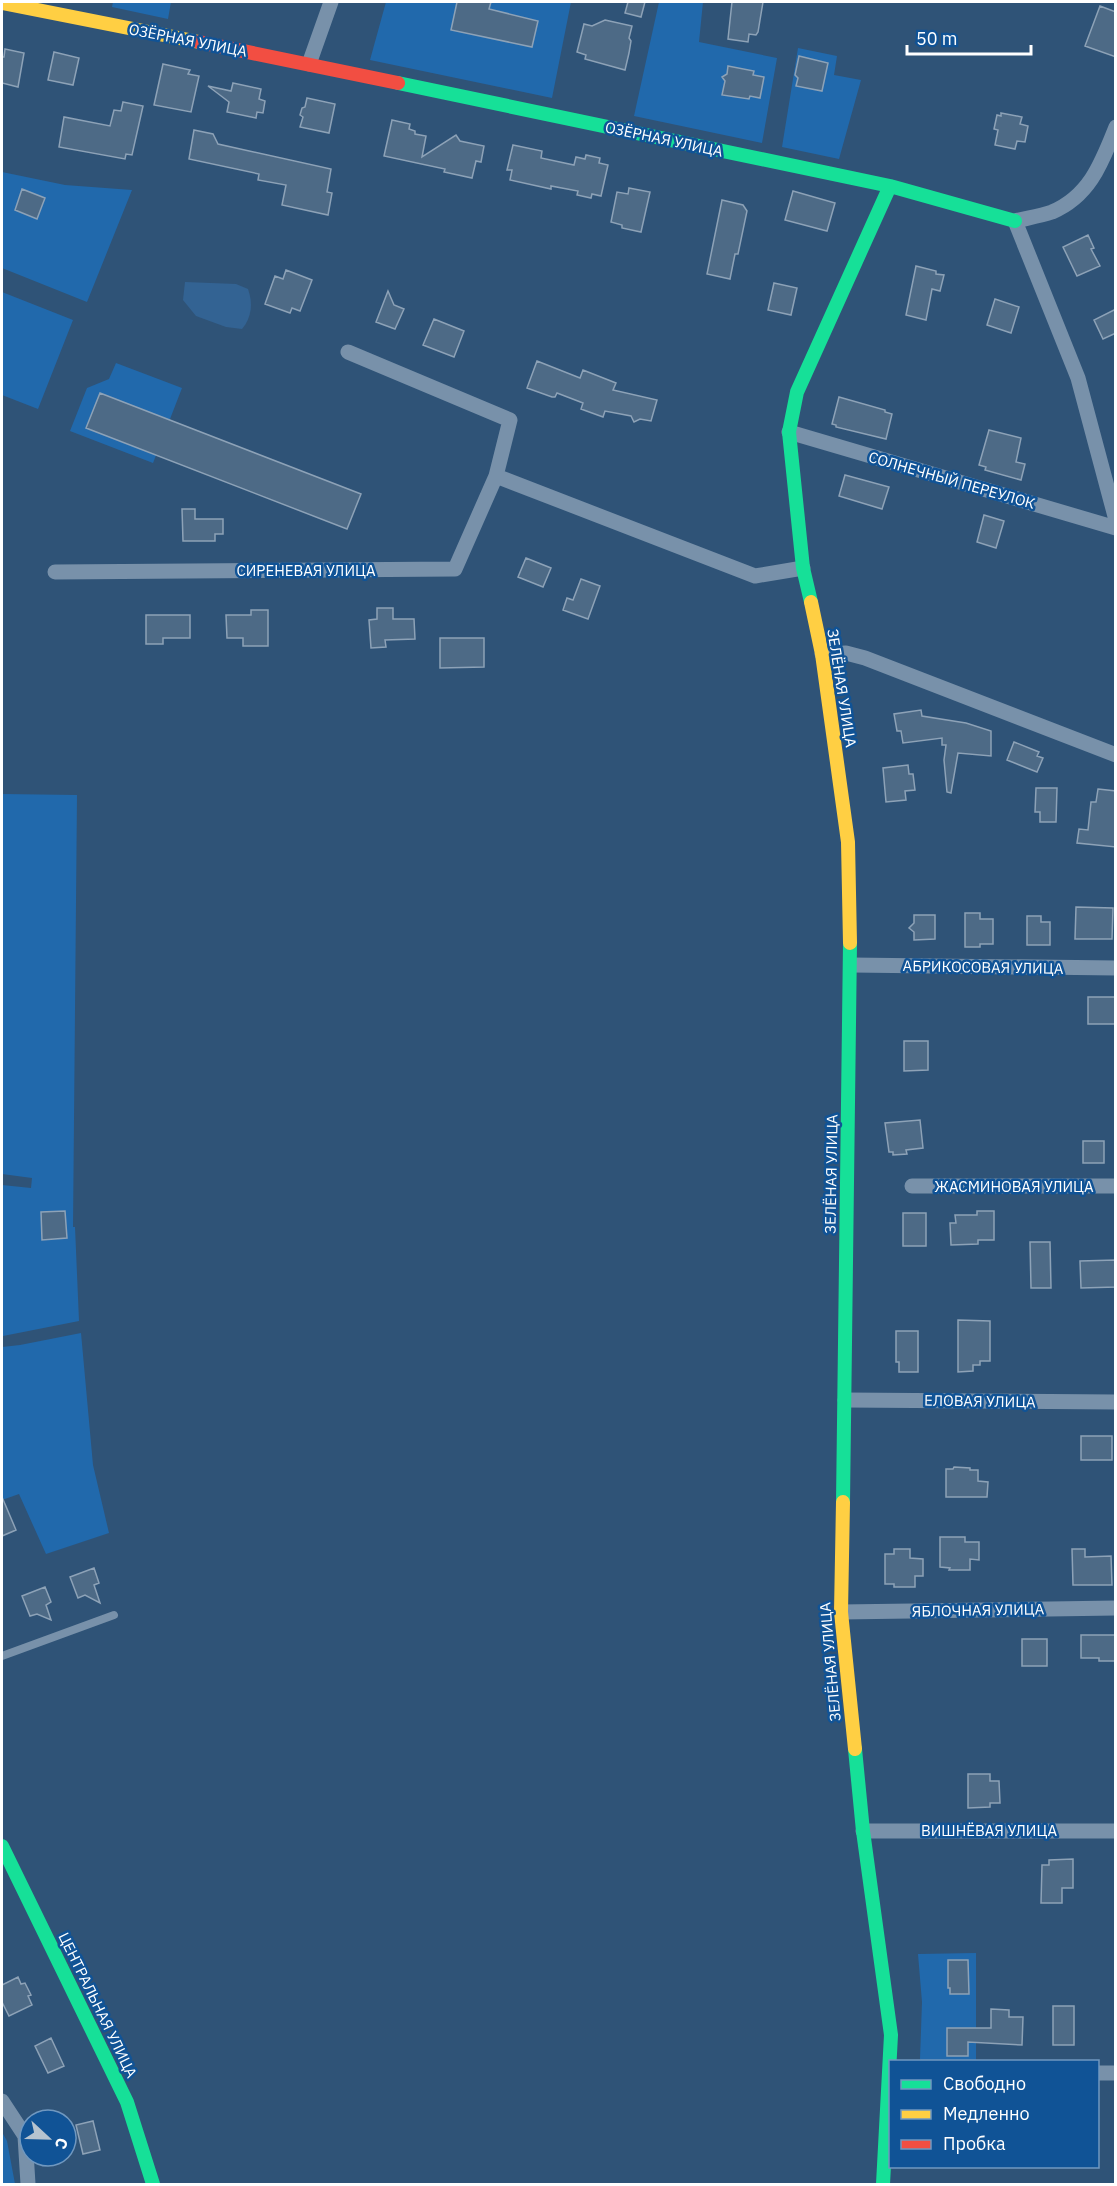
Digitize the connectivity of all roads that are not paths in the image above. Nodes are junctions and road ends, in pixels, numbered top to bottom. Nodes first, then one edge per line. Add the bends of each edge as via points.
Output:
1 (331, 2) edge
2 (2, 3) edge
3 (309, 64) junction
4 (1116, 127) edge
5 (890, 186) junction
6 (1015, 221) junction
7 (348, 352) dead end
8 (789, 432) junction
9 (496, 476) junction
10 (1116, 520) edge
11 (1116, 528) edge
12 (804, 568) junction
13 (56, 572) dead end
14 (822, 654) junction
15 (1116, 755) edge
16 (851, 965) junction
17 (1116, 968) edge
18 (912, 1186) dead end
19 (1116, 1186) edge
20 (845, 1400) junction
21 (1116, 1402) edge
22 (1116, 1608) edge
23 (841, 1612) junction
24 (114, 1615) dead end
25 (2, 1656) edge
26 (864, 1831) junction
27 (1116, 1831) edge
28 (2, 1846) edge
29 (890, 2060) edge
30 (1099, 2073) edge
31 (1116, 2073) edge
32 (889, 2089) edge
33 (2, 2101) edge
34 (28, 2184) edge
35 (153, 2184) edge
36 (883, 2184) edge

1 - 3 street
2 - 3 street, ОЗЁРНАЯ УЛИЦА
3 - 5 street, ОЗЁРНАЯ УЛИЦА
4 - 6 street via 1101,166 1079,195 1052,212
5 - 6 street, ОЗЁРНАЯ УЛИЦА
5 - 8 street, ЗЕЛЁНАЯ УЛИЦА via 797,392
6 - 10 street via 1078,378
7 - 9 street via 510,420
8 - 11 street, СОЛНЕЧНЫЙ ПЕРЕУЛОК
8 - 12 street, ЗЕЛЁНАЯ УЛИЦА
9 - 12 street via 755,576
9 - 13 street, СИРЕНЕВАЯ УЛИЦА via 455,569
12 - 14 street, ЗЕЛЁНАЯ УЛИЦА
14 - 15 street via 846,652 865,658
14 - 16 street, ЗЕЛЁНАЯ УЛИЦА via 848,842
16 - 17 street, АБРИКОСОВАЯ УЛИЦА
16 - 20 street, ЗЕЛЁНАЯ УЛИЦА
18 - 19 street, ЖАСМИНОВАЯ УЛИЦА
20 - 21 street, ЕЛОВАЯ УЛИЦА
20 - 23 street, ЗЕЛЁНАЯ УЛИЦА
22 - 23 street, ЯБЛОЧНАЯ УЛИЦА
23 - 26 street, ЗЕЛЁНАЯ УЛИЦА
24 - 25 lane
26 - 27 street, ВИШНЁВАЯ УЛИЦА
26 - 29 street, ЗЕЛЁНАЯ УЛИЦА via 891,2036
28 - 35 street, ЦЕНТРАЛЬНАЯ УЛИЦА via 127,2102
30 - 31 street
32 - 36 street, ЗЕЛЁНАЯ УЛИЦА
33 - 34 street via 25,2136

